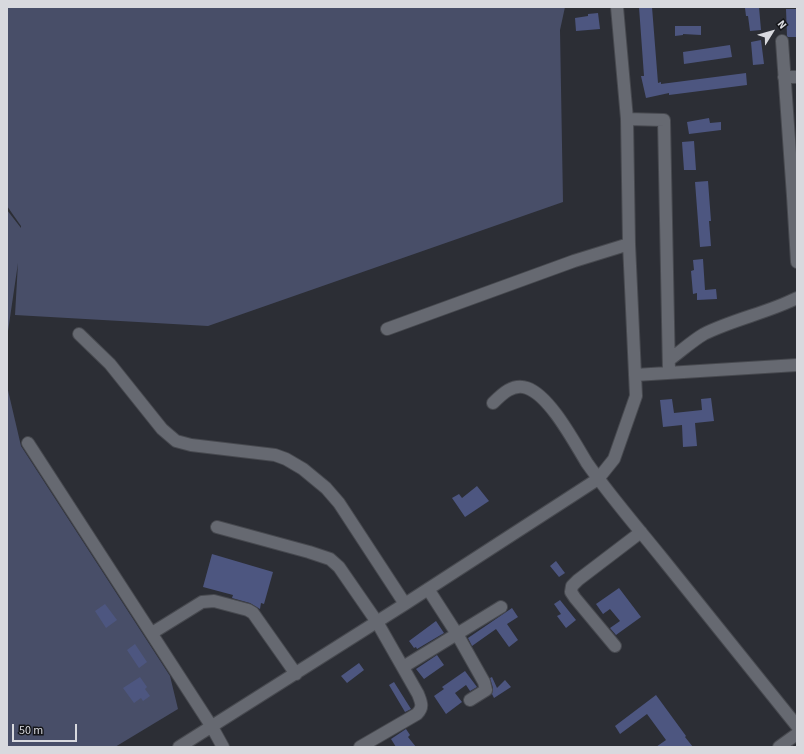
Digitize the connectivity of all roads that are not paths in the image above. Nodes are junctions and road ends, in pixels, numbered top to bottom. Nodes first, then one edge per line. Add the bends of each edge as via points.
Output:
1 (617, 7) edge
2 (782, 41) dead end
3 (784, 77) junction
4 (797, 77) edge
5 (627, 119) junction
6 (794, 165) edge
7 (795, 196) edge
8 (629, 244) junction
9 (797, 262) edge
10 (797, 298) edge
11 (387, 329) dead end
12 (79, 334) dead end
13 (797, 365) edge
14 (669, 366) junction
15 (635, 375) junction
16 (493, 403) dead end
17 (28, 443) dead end
18 (598, 479) junction
19 (217, 527) dead end
20 (641, 532) junction
21 (428, 589) junction
22 (405, 604) junction
23 (500, 607) dead end
24 (377, 622) junction
25 (152, 633) junction
26 (457, 634) junction
27 (615, 646) dead end
28 (403, 667) junction
29 (296, 674) junction
30 (470, 700) dead end
31 (797, 726) edge
32 (212, 727) junction
33 (797, 734) edge
34 (179, 747) edge
35 (223, 747) edge
36 (360, 747) edge
37 (779, 747) edge

1 - 5 street
2 - 3 street
3 - 4 street
3 - 6 street
5 - 8 street
5 - 14 street via 664,120
6 - 7 street
7 - 9 street
8 - 11 street via 574,261
8 - 15 street
10 - 14 street via 780,307 702,335
12 - 22 street via 110,364 162,428 176,441 191,446 275,454 303,469 326,488 340,503
13 - 14 street
14 - 15 street
15 - 18 street via 636,396 614,459
16 - 18 street via 512,388 520,386 534,392 552,410
17 - 25 street
18 - 20 street
18 - 21 street
19 - 24 street via 330,559 339,567
20 - 27 street via 572,586 571,592 575,598
20 - 31 street
21 - 22 street
21 - 26 street
22 - 24 street
23 - 26 street
24 - 28 street
24 - 29 street
25 - 29 street via 202,602 214,601 248,610 253,613
25 - 32 street
26 - 28 street
26 - 30 street via 486,686 482,694
28 - 36 street via 422,703 421,710
29 - 32 street
32 - 34 street
32 - 35 street
33 - 37 street

